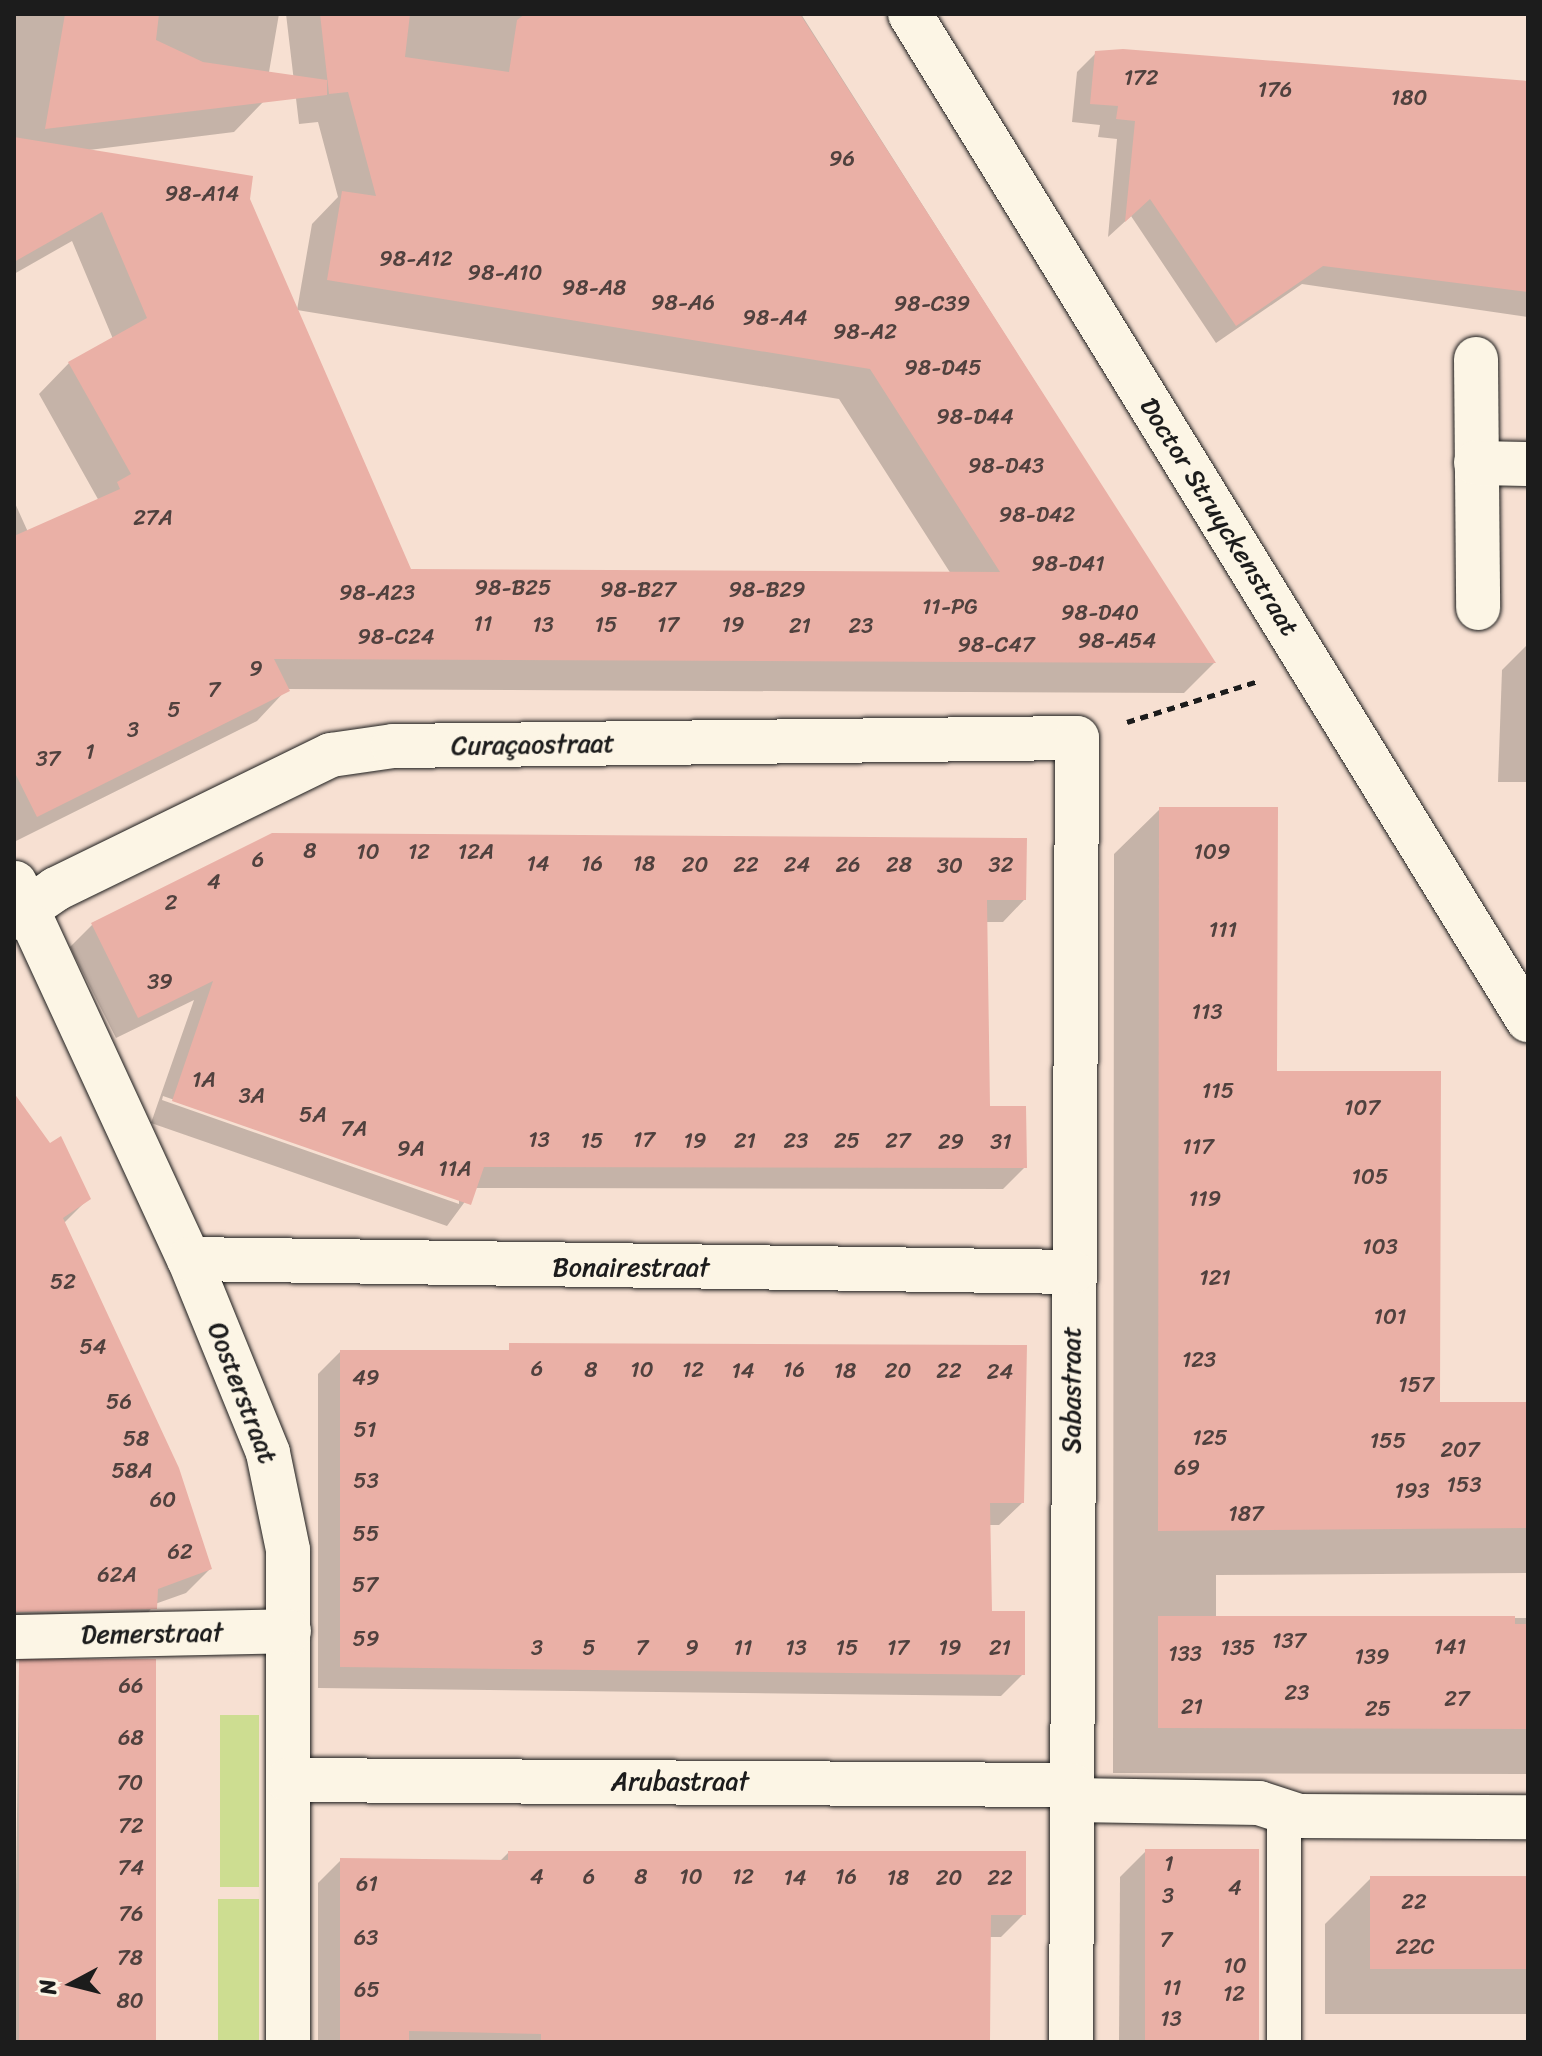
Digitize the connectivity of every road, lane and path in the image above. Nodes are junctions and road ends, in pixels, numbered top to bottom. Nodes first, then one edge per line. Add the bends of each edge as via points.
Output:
1 (910, 14) edge
2 (1476, 359) dead end
3 (1476, 463) junction
4 (1528, 464) edge
5 (1478, 608) dead end
6 (1309, 665) junction
7 (1077, 738) junction
8 (18, 903) edge
9 (1528, 1020) edge
10 (189, 1259) junction
11 (1072, 1272) junction
12 (289, 1631) junction
13 (14, 1637) edge
14 (288, 1780) junction
15 (1072, 1792) junction
16 (1284, 1812) junction
17 (1528, 1817) edge
18 (288, 2042) edge
19 (1071, 2042) edge
20 (1284, 2042) edge

1 - 6 street, Doctor Struyckenstraat
2 - 3 street
3 - 4 street
3 - 5 street
6 - 7 path
6 - 9 street, Doctor Struyckenstraat
7 - 8 street, Curaçaostraat via 393,746 331,755
7 - 11 street, Sabastraat
8 - 10 street, Oosterstraat
10 - 11 street, Bonairestraat
10 - 12 street, Oosterstraat via 268,1453 288,1550
11 - 15 street, Sabastraat
12 - 13 street, Demerstraat
12 - 14 street, Oosterstraat
14 - 15 street, Arubastraat
14 - 18 street, Oosterstraat
15 - 16 street, Arubastraat via 1259,1803
15 - 19 street, Sabastraat
16 - 17 street, Arubastraat
16 - 20 lane

